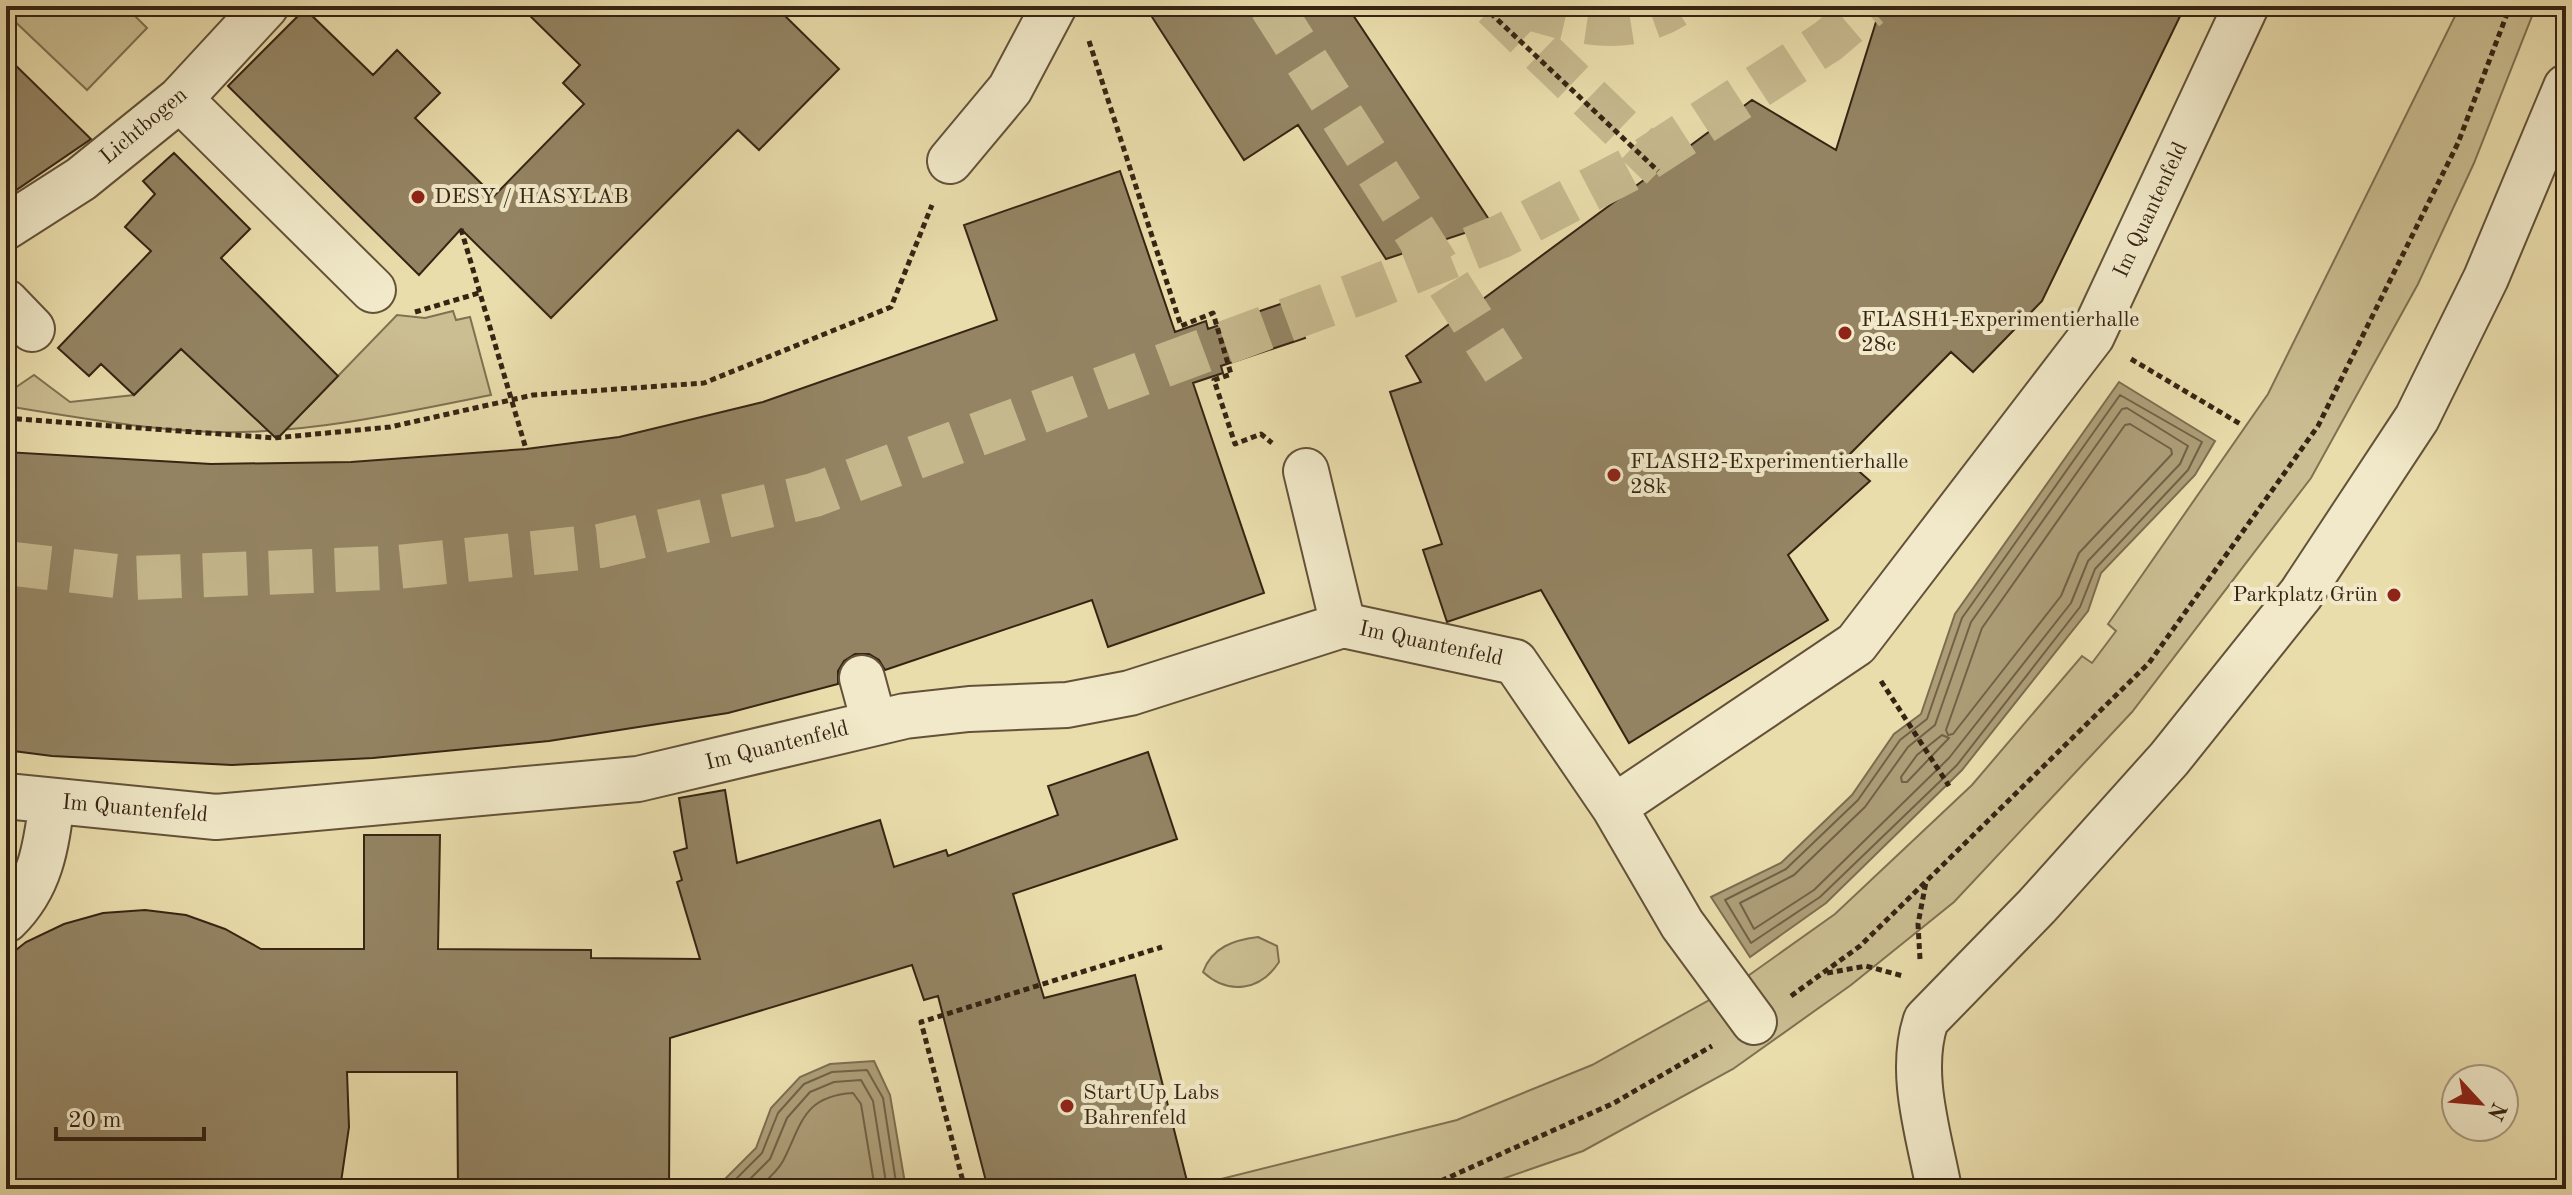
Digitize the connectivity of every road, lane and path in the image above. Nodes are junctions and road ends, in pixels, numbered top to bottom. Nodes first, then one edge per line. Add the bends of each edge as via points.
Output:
1 (266, 6) edge
2 (1054, 6) edge
3 (2246, 6) edge
4 (2510, 6) edge
5 (1488, 8) edge
6 (1087, 34) dead end
7 (2566, 87) edge
8 (180, 99) junction
9 (950, 161) joint
10 (1658, 171) dead end
11 (6, 227) edge
12 (461, 229) dead end
13 (373, 290) dead end
14 (479, 293) junction
15 (423, 312) dead end
16 (2092, 336) junction
17 (6, 418) edge
18 (2242, 425) dead end
19 (1261, 434) dead end
20 (526, 449) dead end
21 (1306, 471) dead end
22 (1343, 625) junction
23 (862, 678) dead end
24 (1906, 717) dead end
25 (874, 722) junction
26 (1949, 786) dead end
27 (6, 796) edge
28 (52, 801) junction
29 (1614, 807) junction
30 (1926, 881) junction
31 (6, 920) edge
32 (1162, 947) dead end
33 (1822, 973) junction
34 (1934, 998) junction
35 (1754, 1022) junction
36 (965, 1189) edge
37 (1423, 1189) edge
38 (1939, 1189) edge

1 - 8 lane, Lichtbogen
2 - 9 lane via 1010,89
3 - 16 lane, Im Quantenfeld
4 - 30 path via 2458,143 2318,426 2149,663
5 - 10 path
6 - 19 path via 1181,326 1213,313 1231,374 1214,380 1235,444
7 - 34 lane via 2486,278 2417,418 2301,594 2169,759 2037,906
8 - 11 lane, Lichtbogen via 81,179
8 - 13 lane
9 - 17 path via 891,307 704,383 533,395 390,427 274,438
12 - 14 path, bridge
14 - 15 path
14 - 20 path, bridge
16 - 18 path
16 - 29 lane, Im Quantenfeld via 1856,644
21 - 22 lane
22 - 25 lane, Im Quantenfeld via 1130,693 1067,705 969,709
22 - 29 lane, Im Quantenfeld via 1515,662
23 - 25 lane
24 - 26 path
25 - 28 lane, Im Quantenfeld via 638,779 517,792 216,817
27 - 28 lane, Im Quantenfeld
28 - 31 lane via 40,870 30,892
29 - 35 lane via 1682,924
30 - 33 path via 1860,946
30 - 34 path via 1917,944
32 - 36 path via 921,1022
33 - 34 path via 1866,966 1908,977
33 - 35 path
34 - 38 lane via 1919,1041 1918,1069
35 - 37 path via 1614,1103

